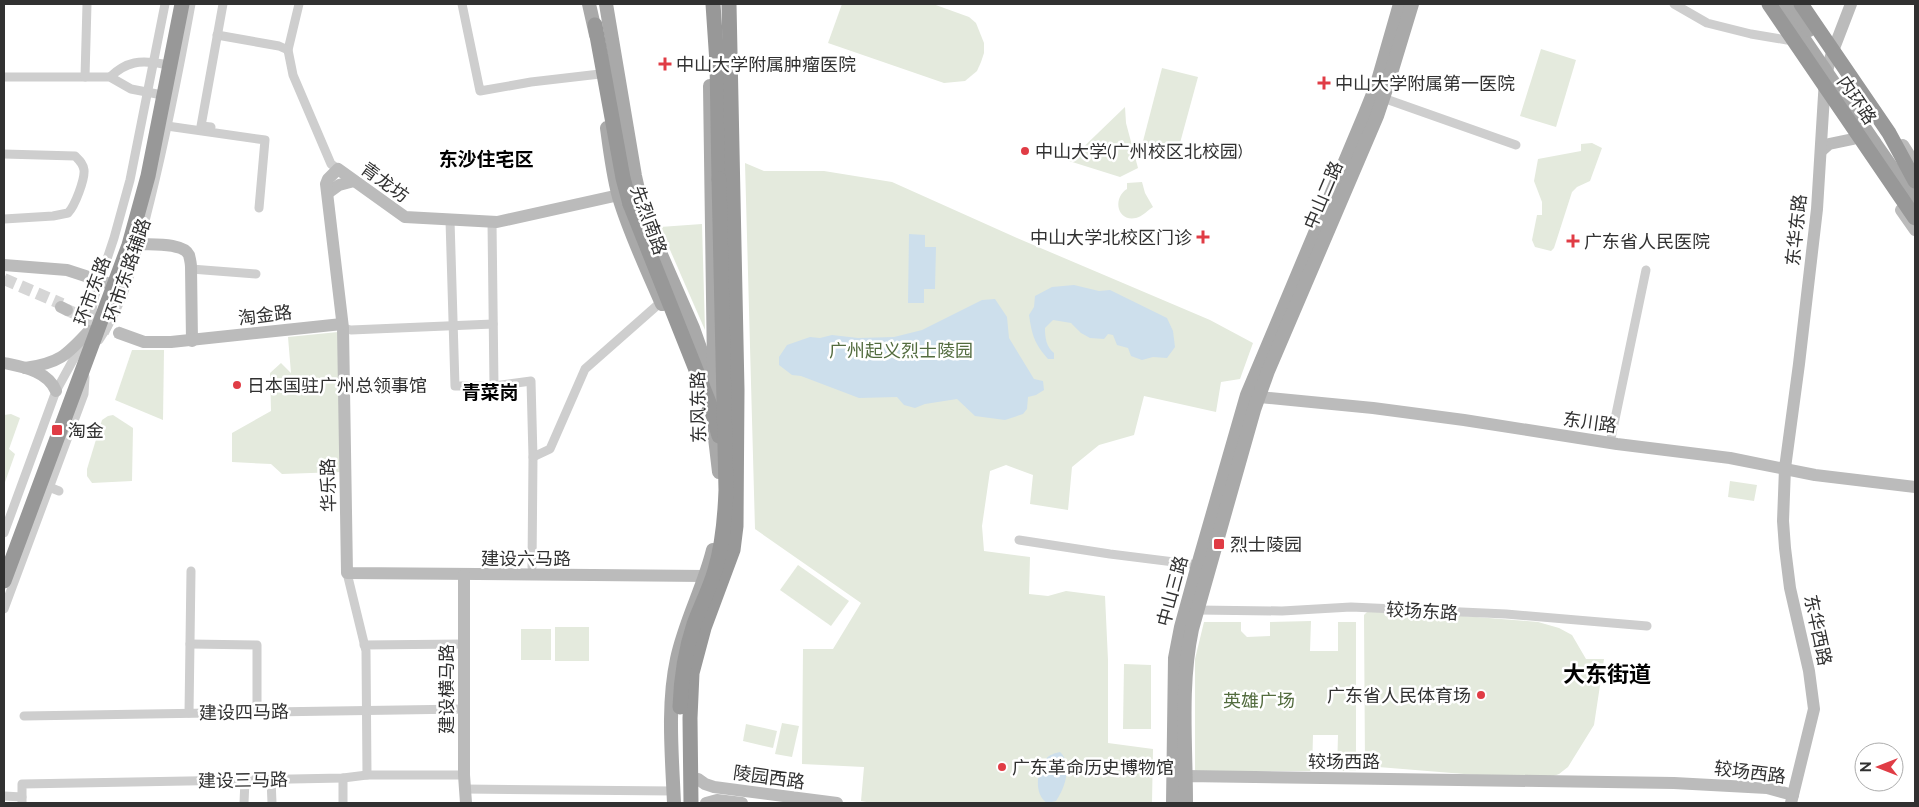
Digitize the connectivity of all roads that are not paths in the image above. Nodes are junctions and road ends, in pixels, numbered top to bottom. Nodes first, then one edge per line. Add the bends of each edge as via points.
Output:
1 (165, 4) edge
2 (174, 4) edge
3 (182, 4) edge
4 (191, 4) edge
5 (223, 4) edge
6 (299, 4) edge
7 (462, 4) edge
8 (589, 4) edge
9 (598, 4) edge
10 (606, 4) edge
11 (713, 4) edge
12 (729, 4) edge
13 (1400, 4) edge
14 (1412, 4) edge
15 (1674, 4) edge
16 (1762, 4) edge
17 (1769, 4) edge
18 (1780, 4) edge
19 (1791, 4) edge
20 (1801, 4) edge
21 (1806, 4) edge
22 (1851, 4) edge
23 (85, 6) edge
24 (595, 25) junction
25 (1822, 26) junction
26 (217, 35) junction
27 (1790, 44) junction
28 (288, 50) junction
29 (1833, 51) junction
30 (159, 63) junction
31 (617, 64) junction
32 (1805, 66) junction
33 (600, 74) junction
34 (4, 77) edge
35 (85, 77) junction
36 (110, 77) junction
37 (1826, 79) junction
38 (153, 93) junction
39 (1824, 94) junction
40 (1383, 98) junction
41 (1367, 124) junction
42 (167, 126) junction
43 (1888, 133) junction
44 (232, 134) junction
45 (1857, 138) junction
46 (1516, 145) dead end
47 (1820, 151) junction
48 (4, 154) edge
49 (1915, 164) edge
50 (338, 169) junction
51 (1915, 172) edge
52 (354, 181) junction
53 (1915, 181) edge
54 (1915, 188) edge
55 (328, 193) junction
56 (624, 200) junction
57 (1915, 203) edge
58 (259, 208) dead end
59 (1915, 211) edge
60 (1915, 218) edge
61 (4, 219) edge
62 (450, 220) junction
63 (492, 222) junction
64 (1915, 230) edge
65 (139, 244) junction
66 (4, 265) edge
67 (191, 269) junction
68 (1646, 270) dead end
69 (256, 274) dead end
70 (104, 281) junction
71 (661, 302) junction
72 (690, 321) junction
73 (494, 324) junction
74 (342, 326) junction
75 (454, 326) junction
76 (673, 329) junction
77 (89, 331) junction
78 (120, 331) tunnel mouth
79 (192, 341) junction
80 (87, 357) junction
81 (4, 363) edge
82 (25, 368) junction
83 (494, 386) junction
84 (737, 390) junction
85 (56, 391) junction
86 (716, 394) junction
87 (1253, 396) junction
88 (715, 438) junction
89 (1610, 443) junction
90 (725, 457) junction
91 (533, 458) junction
92 (1785, 466) junction
93 (737, 469) junction
94 (1915, 479) edge
95 (49, 487) junction
96 (1915, 487) edge
97 (59, 491) dead end
98 (25, 514) junction
99 (4, 533) edge
100 (1019, 540) dead end
101 (4, 556) edge
102 (730, 560) junction
103 (1198, 565) junction
104 (532, 567) dead end
105 (191, 572) dead end
106 (347, 573) junction
107 (464, 575) junction
108 (705, 576) junction
109 (4, 581) edge
110 (4, 609) edge
111 (1198, 610) junction
112 (1646, 626) dead end
113 (190, 644) junction
114 (463, 644) junction
115 (364, 645) junction
116 (464, 709) junction
117 (366, 710) junction
118 (257, 712) junction
119 (189, 713) junction
120 (24, 716) dead end
121 (367, 775) junction
122 (464, 775) junction
123 (343, 778) junction
124 (272, 779) junction
125 (698, 779) junction
126 (245, 780) junction
127 (1182, 780) junction
128 (464, 789) junction
129 (720, 794) junction
130 (4, 796) edge
131 (676, 799) edge
132 (1792, 799) edge
133 (22, 800) edge
134 (244, 803) edge
135 (272, 803) edge
136 (343, 803) edge
137 (466, 803) edge
138 (691, 803) edge
139 (699, 803) edge
140 (706, 803) edge
141 (742, 803) edge
142 (837, 803) edge
143 (1173, 803) edge
144 (1186, 803) edge

1 - 30 street
2 - 30 highway, 环市东路
3 - 80 highway, 环市东路 via 142,197 124,258
4 - 42 street, 环市东路辅路
5 - 26 street
6 - 28 street, 青龙坊
7 - 33 street via 480,91
8 - 24 main road, 先烈南路
9 - 31 main road, 先烈南路
10 - 31 main road, 先烈南路
11 - 86 main road, 东风东路 via 710,142
11 - 90 highway, bridge
12 - 84 highway
13 - 41 main road, 中山二路
14 - 40 main road, 中山二路
15 - 27 street via 1707,23
16 - 27 street
17 - 45 highway, 内环路, bridge
18 - 57 main road, bridge
19 - 54 main road, bridge
20 - 43 highway, 内环路, bridge
21 - 25 street
22 - 29 street, 东华东路
23 - 35 street
24 - 33 main road, 先烈南路
24 - 56 highway via 623,178
25 - 27 street via 1805,43
25 - 29 street
26 - 28 street
26 - 44 street via 201,126 228,130
27 - 32 street
28 - 50 street, 青龙坊 via 293,75 332,164
29 - 37 street, 东华东路
29 - 49 street
29 - 53 street
30 - 36 street via 134,62
30 - 38 highway, 环市东路
31 - 72 main road, 先烈南路 via 642,207
32 - 37 street
32 - 39 street
33 - 56 main road, 先烈南路 via 612,160
34 - 35 street
35 - 36 street
36 - 38 street via 131,89
37 - 39 street, 东华东路
37 - 59 street
38 - 70 highway, 环市东路 via 131,211
39 - 45 street
39 - 47 street, 东华东路
40 - 41 main road, 中山二路
40 - 46 street
41 - 87 main road, 中山二路 via 1283,334
42 - 44 street
42 - 65 street, 环市东路辅路
43 - 51 highway, 内环路, bridge
43 - 53 highway, bridge
44 - 58 street via 265,140
45 - 47 street via 1829,144
45 - 57 highway, bridge
45 - 60 highway, 内环路, bridge
45 - 64 street
47 - 92 street, 东华东路 via 1800,364
48 - 61 street via 75,156 82,162 84,171 68,213
50 - 52 street, 青龙坊
50 - 55 street, 华乐路 via 328,179
52 - 55 street via 339,185
52 - 62 street, 青龙坊 via 405,218
55 - 74 street, 华乐路
56 - 63 street, 青龙坊
56 - 71 main road, 先烈南路 via 634,239
56 - 90 highway, bridge via 710,405
62 - 63 street, 青龙坊
62 - 75 street
63 - 73 street
65 - 67 street via 185,249
65 - 80 street, 环市东路辅路 via 109,324
66 - 70 street via 57,269
67 - 69 street
67 - 79 street
68 - 89 street
70 - 77 highway, 环市东路
71 - 76 main road, 先烈南路
71 - 91 street via 585,369 550,449
72 - 76 main road via 687,328 678,332
72 - 86 main road, 先烈南路
73 - 75 street
73 - 83 street
74 - 75 street via 352,330
74 - 79 street, 淘金路
74 - 106 street, 华乐路
75 - 83 street via 455,386
76 - 88 main road, 先烈南路
77 - 82 street via 59,360
77 - 85 street, 环市东路辅路
77 - 98 highway, 环市东路
78 - 79 street, 淘金路 via 148,340
80 - 95 street, 环市东路辅路 via 84,394
80 - 98 highway, 环市东路
81 - 82 street
82 - 85 street via 49,380
83 - 91 street via 531,381
84 - 93 highway
84 - 125 highway via 742,536 736,564 712,622 702,667
85 - 98 street, 环市东路辅路
86 - 88 main road, 东风东路
86 - 93 main road, 先烈南路
87 - 89 street, 东川路 via 1455,418
87 - 103 main road, 中山三路
87 - 111 main road, 中山三路
88 - 108 main road, 东风东路 via 719,511
89 - 92 street, 东川路
90 - 131 highway, bridge via 721,548 686,652 681,680
91 - 104 street
92 - 94 street, 东川路
92 - 96 street, 东川路 via 1829,476
92 - 132 street, 东华西路 via 1783,521 1786,560 1814,709
93 - 102 highway via 736,535
95 - 97 street
95 - 98 street, 环市东路辅路
98 - 99 street, 环市东路辅路
98 - 101 highway, 环市东路
98 - 109 highway, 环市东路
98 - 110 street, 环市东路辅路
100 - 103 street
102 - 108 street via 724,567
102 - 138 highway via 707,618 692,673
103 - 127 main road, 中山三路 via 1175,658
105 - 113 street
106 - 107 street, 建设六马路
106 - 115 street, 华乐路
107 - 108 street, 建设六马路
107 - 114 street, 建设横马路
108 - 131 main road, 东风东路 via 684,632 675,669 672,719
111 - 112 street, 较场东路 via 1282,611 1351,607 1506,614
111 - 127 main road, 中山三路 via 1186,665
113 - 118 street via 257,645
113 - 119 street
114 - 115 street
114 - 116 street, 建设横马路
115 - 117 street, 华乐路
116 - 117 street, 建设四马路
116 - 122 street, 建设横马路
117 - 118 street, 建设四马路
117 - 121 street, 华乐路
118 - 119 street, 建设四马路
119 - 120 street, 建设四马路
121 - 122 street, 建设三马路
121 - 123 street, 建设三马路
122 - 128 street, 建设横马路
123 - 124 street, 建设三马路
123 - 136 street
124 - 126 street, 建设三马路
124 - 135 street
125 - 129 street, 陵园西路
125 - 139 highway
126 - 133 street, 建设三马路 via 22,784
126 - 134 street
127 - 132 street, 较场西路 via 1673,791
127 - 143 main road, 中山三路
127 - 144 main road, 中山三路
128 - 131 street
128 - 137 street, 建设横马路
129 - 140 street, 陵园西路
129 - 141 street, 陵园西路
129 - 142 street, 陵园西路
130 - 133 street

